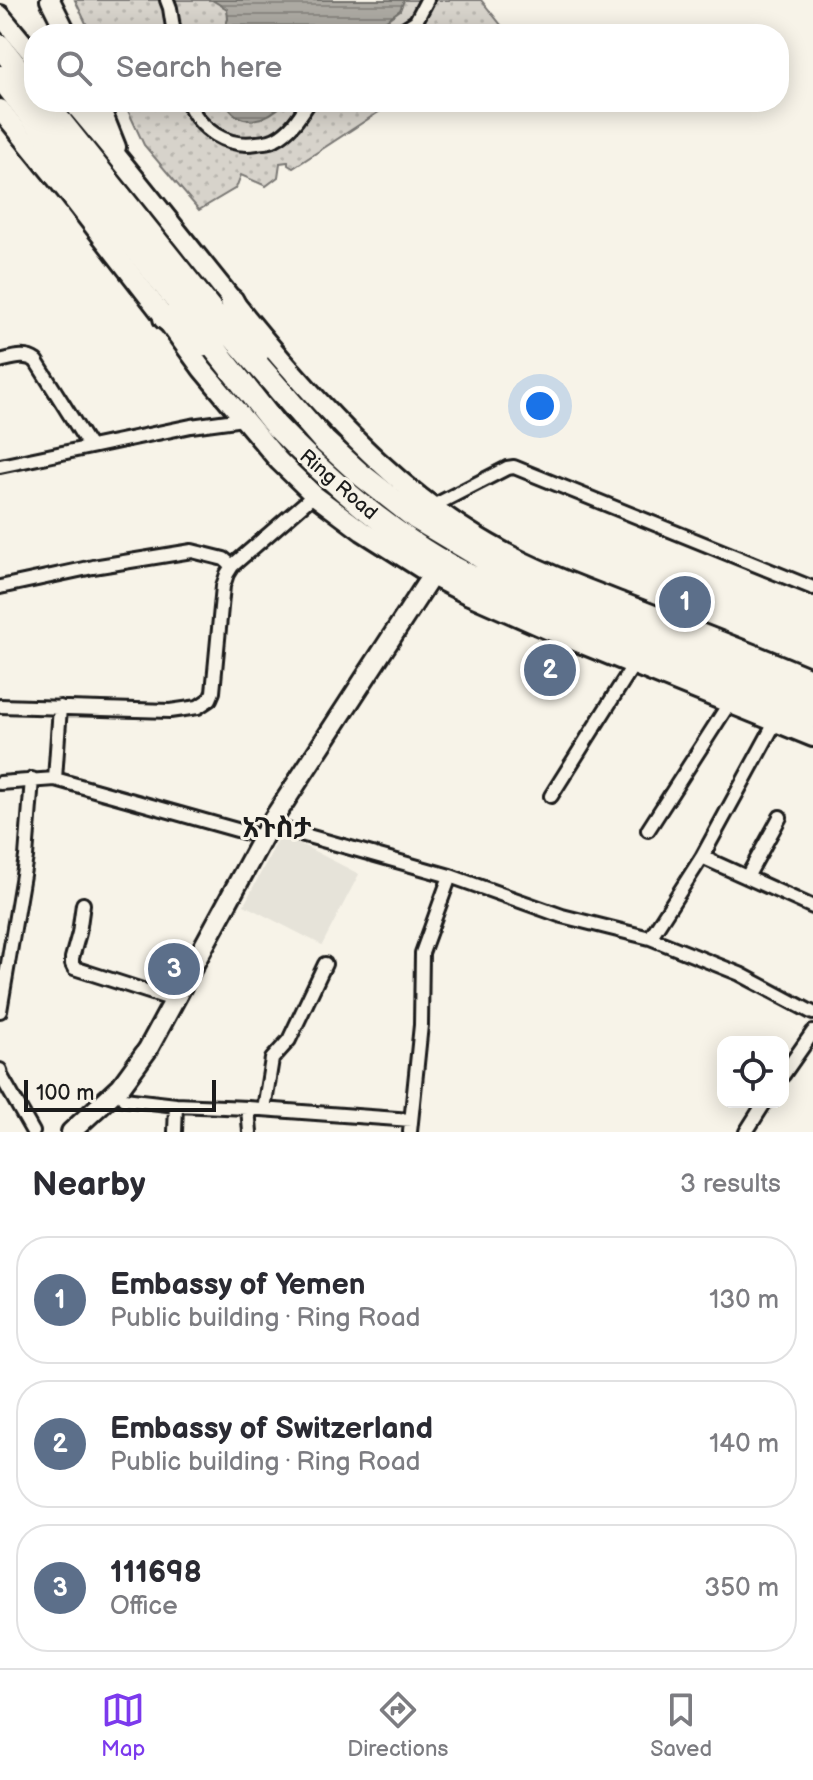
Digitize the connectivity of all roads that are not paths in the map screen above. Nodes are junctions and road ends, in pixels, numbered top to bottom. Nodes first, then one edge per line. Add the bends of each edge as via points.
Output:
1 (50, 0) edge
2 (167, 0) edge
3 (427, 0) edge
4 (0, 15) edge
5 (62, 24) edge
6 (172, 24) edge
7 (411, 24) edge
8 (24, 44) edge
9 (0, 46) edge
10 (24, 76) edge
11 (0, 77) edge
12 (24, 97) edge
13 (0, 109) edge
14 (40, 112) edge
15 (40, 112) edge
16 (81, 112) edge
17 (102, 112) edge
18 (192, 112) edge
19 (302, 112) edge
20 (122, 160) junction
21 (232, 301) junction
22 (165, 318) junction
23 (0, 361) edge
24 (227, 366) junction
25 (270, 379) junction
26 (243, 419) junction
27 (90, 447) junction
28 (0, 466) edge
29 (314, 495) junction
30 (433, 506) junction
31 (232, 566) junction
32 (435, 577) junction
33 (0, 587) edge
34 (813, 588) edge
35 (634, 664) junction
36 (813, 679) edge
37 (813, 698) edge
38 (730, 702) junction
39 (0, 706) edge
40 (60, 707) junction
41 (813, 717) edge
42 (776, 721) junction
43 (813, 737) edge
44 (32, 779) junction
45 (55, 779) junction
46 (0, 783) edge
47 (551, 796) dead end
48 (780, 817) dead end
49 (648, 830) dead end
50 (269, 832) junction
51 (702, 857) junction
52 (450, 876) junction
53 (747, 877) junction
54 (83, 904) dead end
55 (813, 907) edge
56 (650, 938) junction
57 (325, 964) dead end
58 (174, 1000) junction
59 (0, 1011) edge
60 (813, 1013) edge
61 (813, 1032) edge
62 (789, 1066) edge
63 (0, 1074) edge
64 (124, 1099) junction
65 (176, 1105) junction
66 (248, 1108) junction
67 (761, 1108) edge
68 (264, 1109) junction
69 (411, 1126) edge
70 (33, 1132) edge
71 (71, 1132) edge
72 (91, 1132) edge
73 (175, 1132) edge
74 (250, 1132) edge
75 (746, 1132) edge

1 - 5 main road
2 - 6 street
3 - 7 street
4 - 8 main road
9 - 10 highway
11 - 12 highway, Ring Road
13 - 22 main road
14 - 24 highway, Ring Road
15 - 25 highway
16 - 20 main road
17 - 20 main road
18 - 19 street via 216,137 243,145 273,140
20 - 21 main road
21 - 25 highway
21 - 30 main road via 343,428
22 - 24 highway
22 - 26 main road
23 - 27 street via 22,356 36,361
24 - 41 highway, Ring Road via 308,459 372,515 425,551 578,624
25 - 37 highway, Ring Road via 360,474 461,546 535,585
26 - 27 street
26 - 29 main road
27 - 28 street
29 - 31 street
29 - 32 main road
30 - 34 street via 514,467
30 - 36 main road via 532,565
31 - 33 street via 192,551
31 - 40 street via 223,586 210,699 198,707 170,711
32 - 35 main road
32 - 50 main road
35 - 38 main road
35 - 47 street
38 - 42 main road
38 - 49 street
39 - 40 street
40 - 45 street
42 - 43 main road
42 - 51 street
44 - 45 street
44 - 46 street
44 - 59 street via 26,857
45 - 50 street
48 - 53 street
50 - 52 street
50 - 58 main road
50 - 64 main road via 157,1055
51 - 53 street
51 - 56 street
52 - 56 street via 562,916
52 - 69 street via 422,953
53 - 55 street
54 - 58 street via 74,968
56 - 60 street via 740,974
57 - 68 street via 289,1040 272,1059
58 - 71 main road via 128,1077
61 - 62 street
63 - 70 street
64 - 65 street
64 - 72 main road
65 - 66 street
65 - 73 street
66 - 68 street
66 - 74 street
67 - 75 street
68 - 69 street

